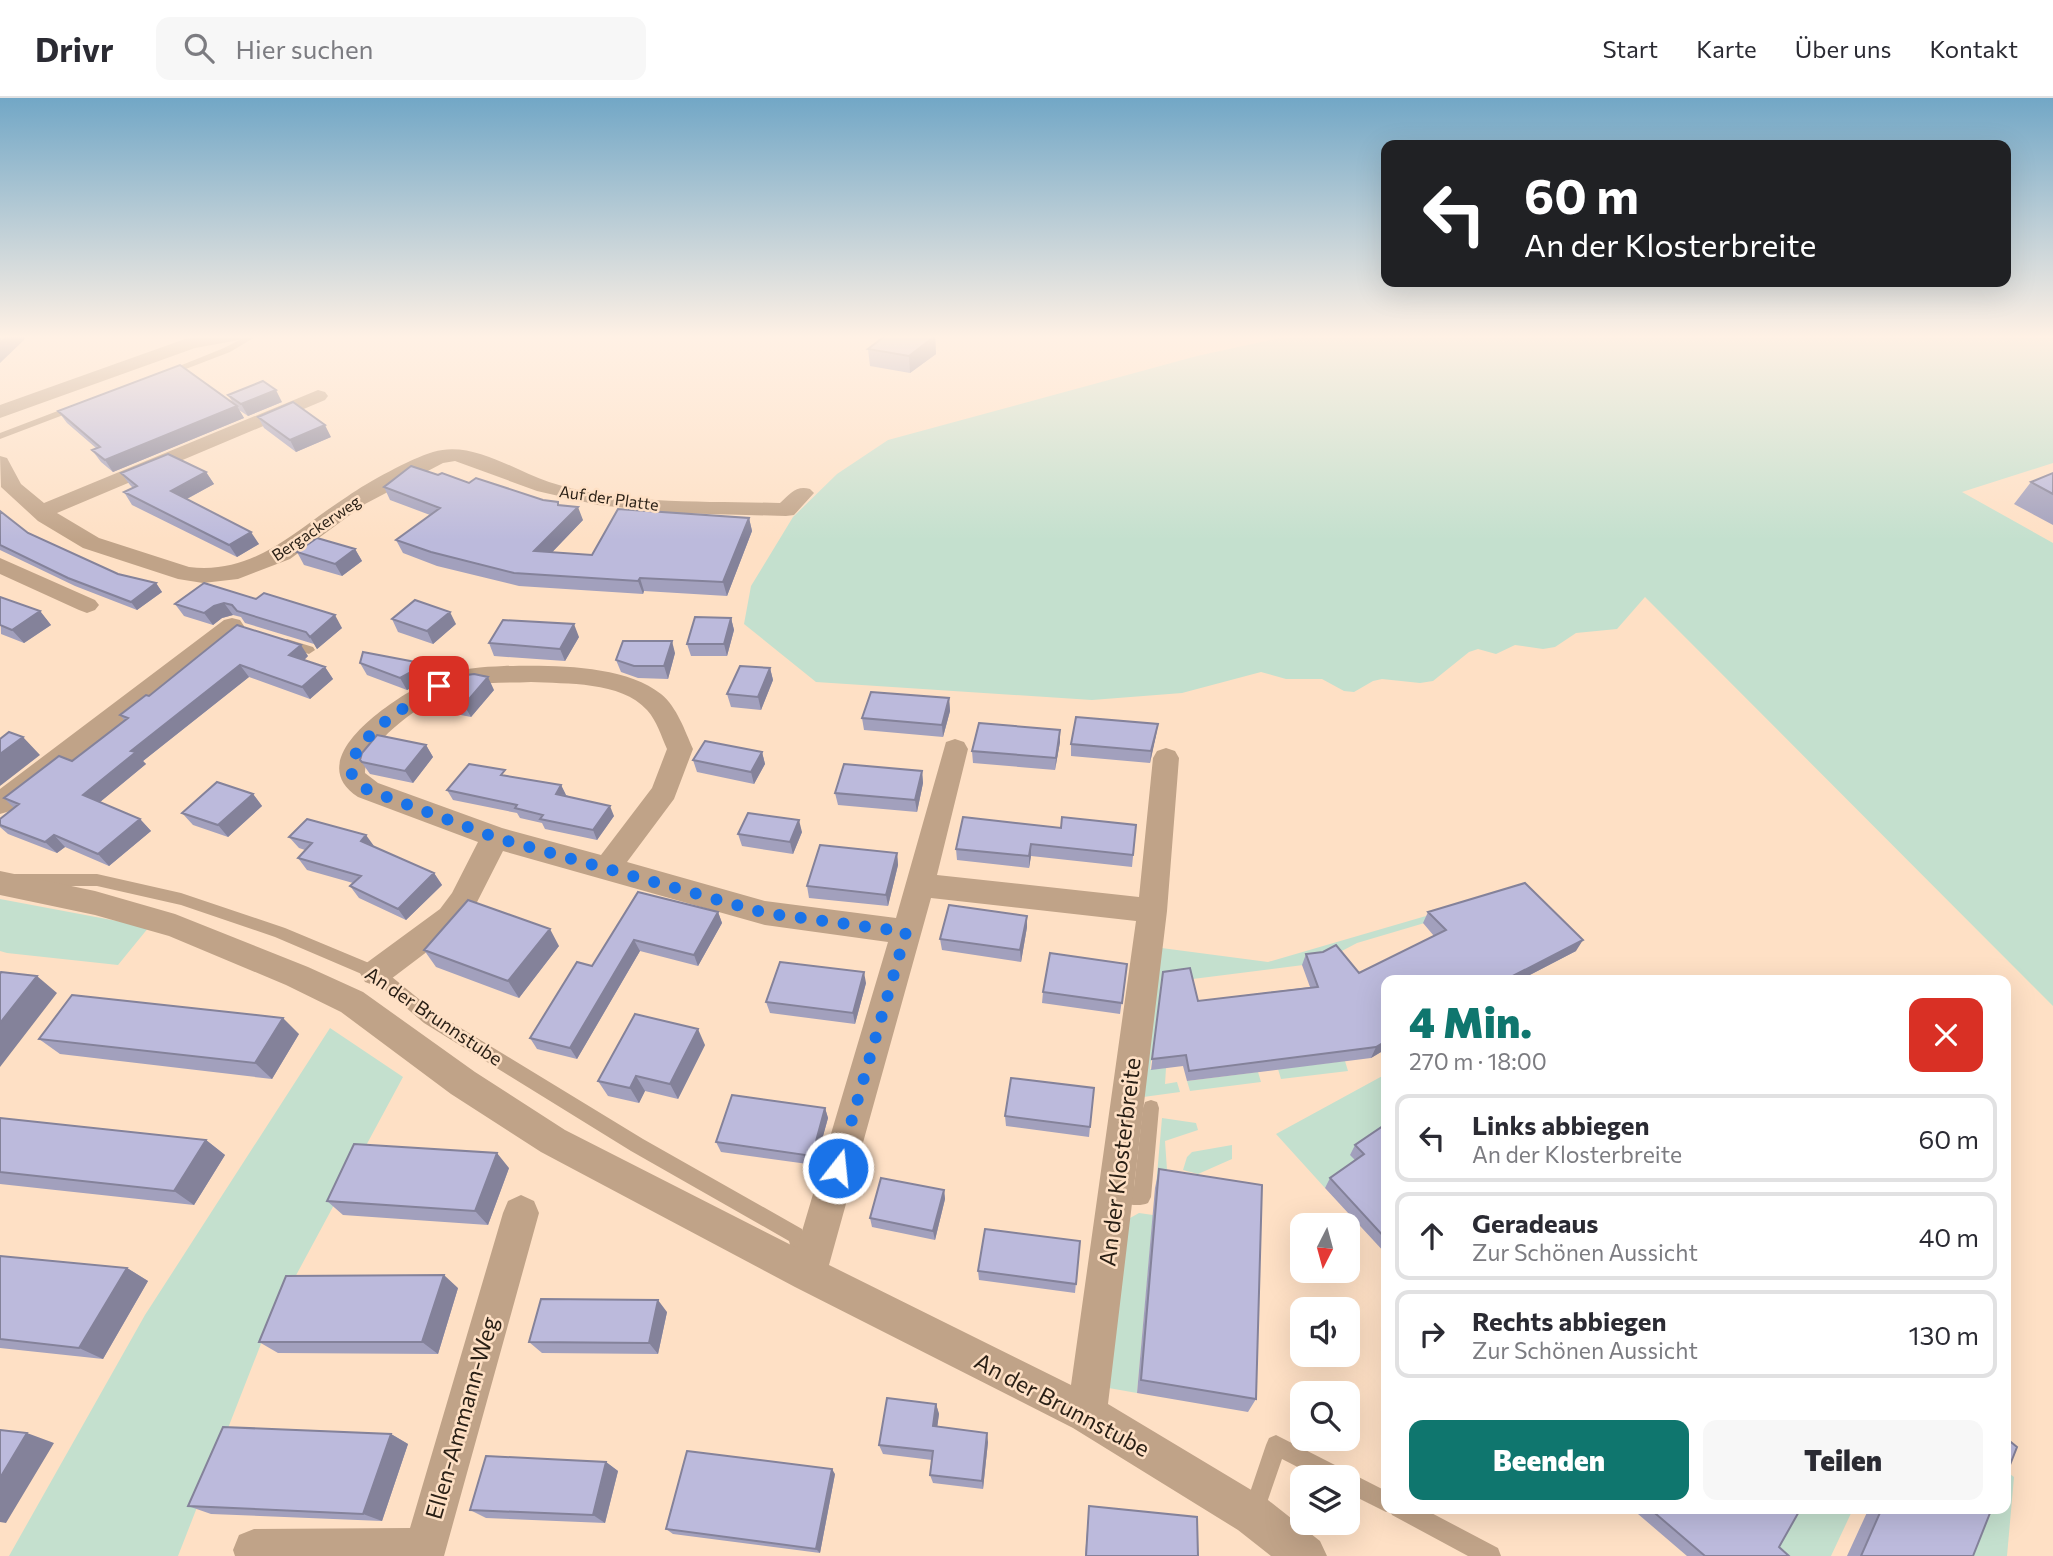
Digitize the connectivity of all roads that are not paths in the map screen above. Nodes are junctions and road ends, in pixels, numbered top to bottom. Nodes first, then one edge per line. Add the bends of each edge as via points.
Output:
1 (22, 404) edge
2 (83, 404) edge
3 (299, 404) edge
4 (0, 412) edge
5 (0, 436) edge
6 (438, 457) joint
7 (0, 462) edge
8 (803, 493) dead end
9 (42, 512) junction
10 (0, 565) edge
11 (87, 605) dead end
12 (238, 628) edge
13 (270, 638) edge
14 (309, 650) edge
15 (955, 749) dead end
16 (1166, 758) dead end
17 (0, 804) edge
18 (497, 838) junction
19 (607, 868) junction
20 (0, 882) edge
21 (920, 885) junction
22 (1152, 911) junction
23 (906, 932) junction
24 (376, 973) junction
25 (1151, 1108) dead end
26 (1116, 1192) junction
27 (521, 1213) dead end
28 (808, 1274) junction
29 (1087, 1414) junction
30 (1316, 1465) edge
31 (1360, 1488) edge
32 (1381, 1499) edge
33 (1410, 1514) edge
34 (1253, 1515) junction
35 (254, 1550) dead end
36 (347, 1552) edge
37 (1305, 1556) edge
38 (1490, 1556) edge

1 - 4 street
2 - 5 lane
3 - 9 street
6 - 8 street, Auf der Platte via 471,458 544,487 598,499 673,508 786,510
6 - 9 street, Bergackerweg via 379,486 282,554 230,574 186,574 91,543
7 - 9 street, Bergackerweg via 12,487
10 - 11 street
12 - 17 street
13 - 14 lane
15 - 21 street
16 - 22 street, An der Klosterbreite
18 - 19 street
18 - 19 street via 368,790 355,781 351,769 357,752 404,708 461,678 498,673 564,675 619,684 650,697 668,720 680,749 664,792
18 - 24 street via 455,913
19 - 23 street via 765,913
20 - 24 lane, An der Brunnstube via 97,880 181,899 280,932
20 - 28 street, An der Brunnstube via 175,926 352,1002 553,1141
21 - 22 street
21 - 23 street
22 - 26 street, An der Klosterbreite
23 - 28 street
24 - 28 lane, An der Brunnstube via 430,1018 796,1236
25 - 26 lane via 1142,1197
26 - 29 street, An der Klosterbreite
27 - 36 street, Ellen-Ammann-Weg via 425,1549
28 - 29 street, An der Brunnstube
29 - 34 street, An der Brunnstube
30 - 34 lane via 1276,1444
31 - 32 lane
33 - 38 lane
34 - 37 street, An der Brunnstube
35 - 36 street, Ellen-Ammann-Weg

